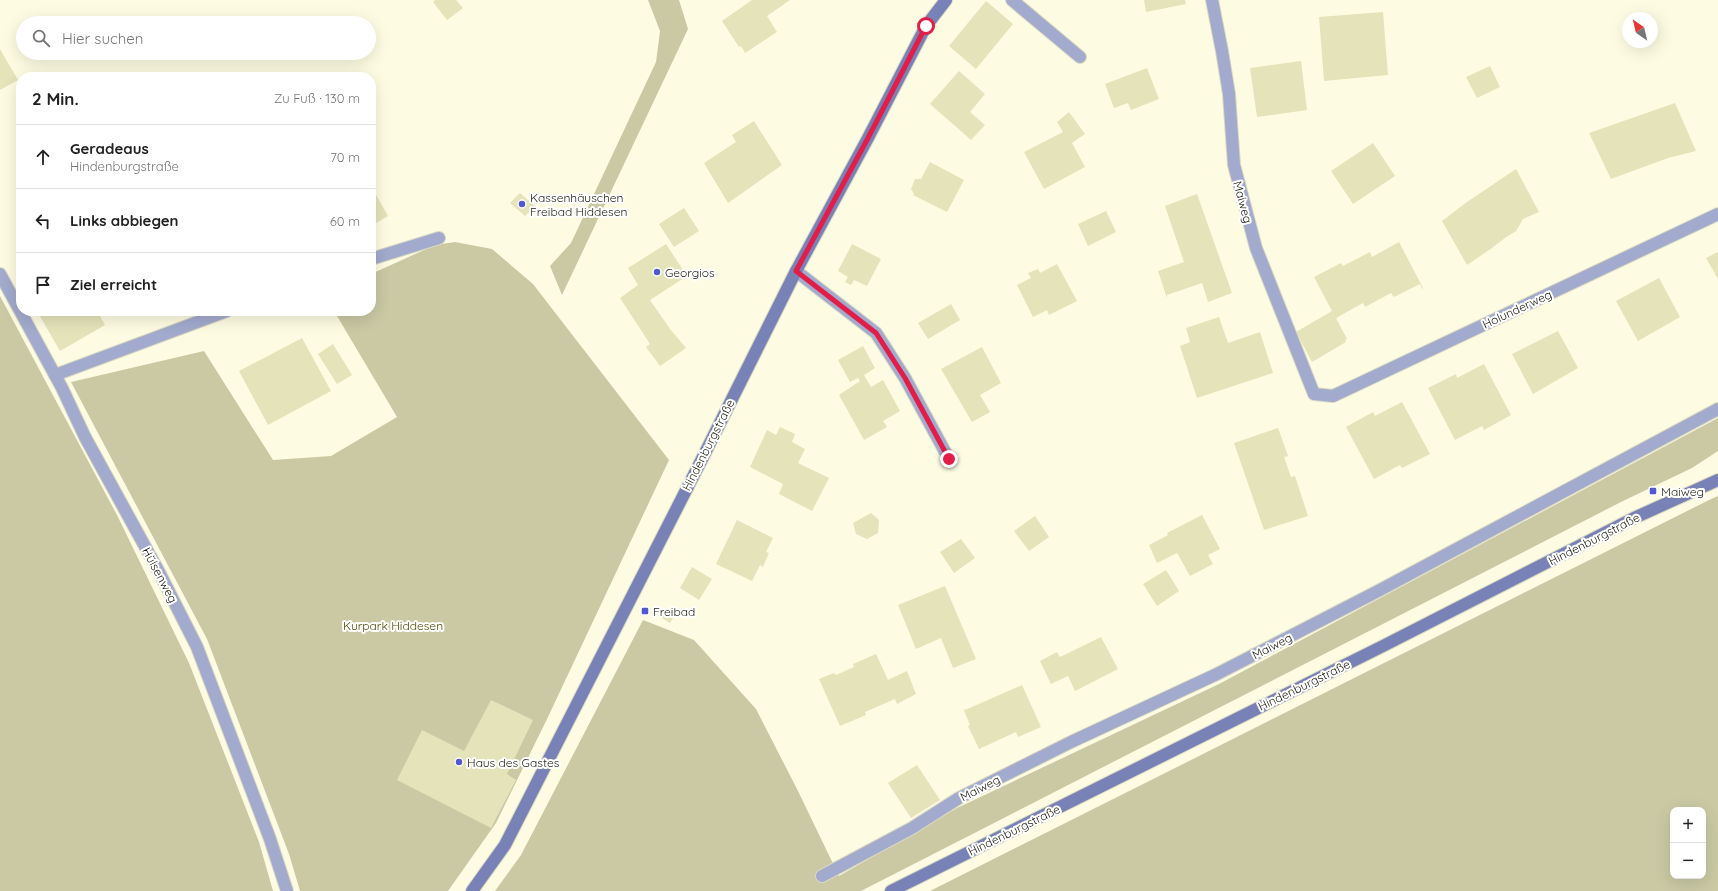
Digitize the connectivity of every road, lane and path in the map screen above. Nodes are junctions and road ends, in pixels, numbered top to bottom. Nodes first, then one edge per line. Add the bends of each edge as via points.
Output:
1 (946, 0) edge
2 (1012, 0) edge
3 (1212, 0) edge
4 (1080, 57) dead end
5 (1718, 214) edge
6 (439, 238) dead end
7 (376, 257) edge
8 (796, 271) junction
9 (0, 274) edge
10 (16, 303) edge
11 (23, 316) edge
12 (214, 316) edge
13 (55, 375) junction
14 (1314, 394) joint
15 (1718, 409) edge
16 (949, 459) dead end
17 (1718, 480) edge
18 (822, 876) dead end
19 (287, 891) edge
20 (472, 891) edge
21 (891, 891) edge

1 - 8 main road, Hindenburgstraße via 926,26
2 - 4 street
3 - 14 street, Maiweg via 1229,94 1234,165 1256,248
5 - 14 street, Holunderweg via 1333,396
6 - 7 street
8 - 16 street via 876,333 905,378
8 - 20 main road, Hindenburgstraße via 505,845
9 - 10 street, Hülsenweg
11 - 13 street, Hülsenweg
12 - 13 street
13 - 19 street, Hülsenweg via 85,438 197,647 270,839
15 - 18 street, Maiweg via 1217,674 959,798 912,828
17 - 21 main road, Hindenburgstraße via 1634,518

